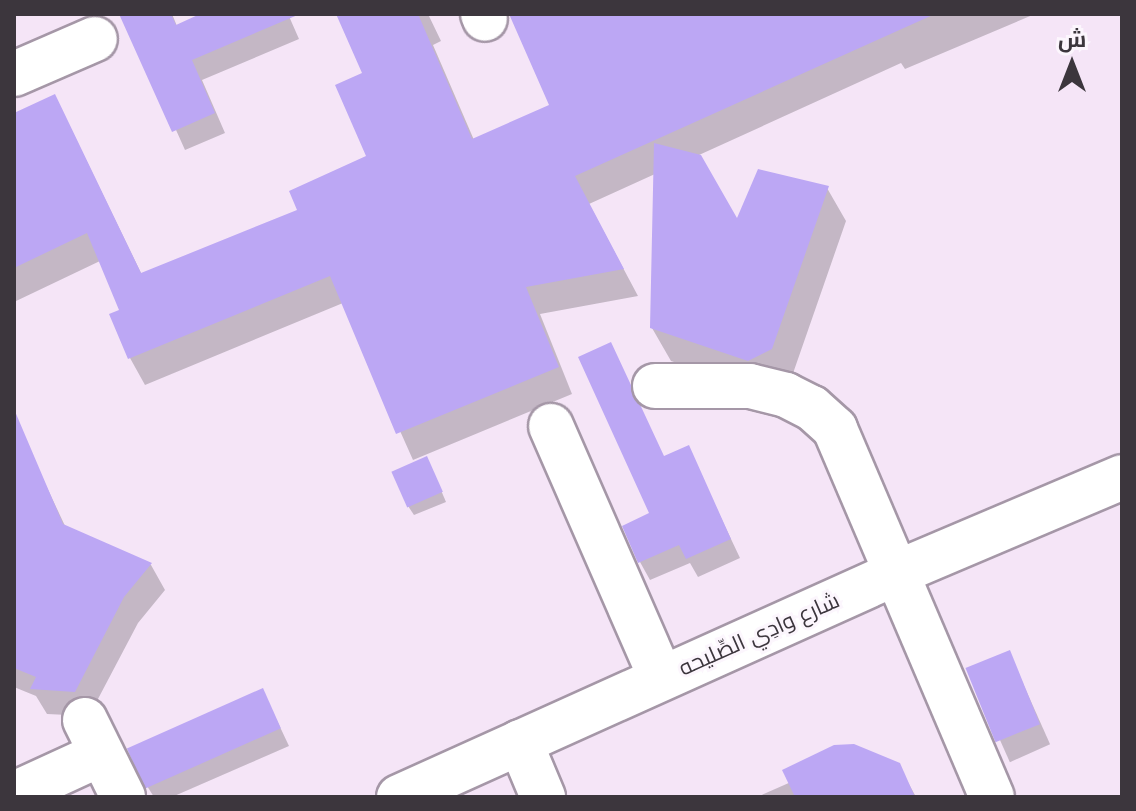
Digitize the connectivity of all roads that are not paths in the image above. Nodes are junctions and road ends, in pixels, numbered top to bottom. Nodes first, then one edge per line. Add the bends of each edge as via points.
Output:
1 (95, 39) dead end
2 (14, 74) edge
3 (655, 386) dead end
4 (551, 426) dead end
5 (1122, 477) edge
6 (894, 574) junction
7 (661, 678) junction
8 (520, 742) junction
9 (14, 794) edge
10 (123, 797) edge
11 (399, 797) edge
12 (543, 797) edge
13 (992, 797) edge

1 - 2 street
3 - 6 street via 750,386 812,408 835,429 852,462
4 - 7 street
5 - 6 street, شارع وادِي الصِّليحه
6 - 7 street, شارع وادِي الصِّليحه
6 - 13 street
7 - 8 street, شارع وادِي الصِّليحه
8 - 11 street, شارع وادِي الصِّليحه
8 - 12 street
9 - 10 street via 93,737

